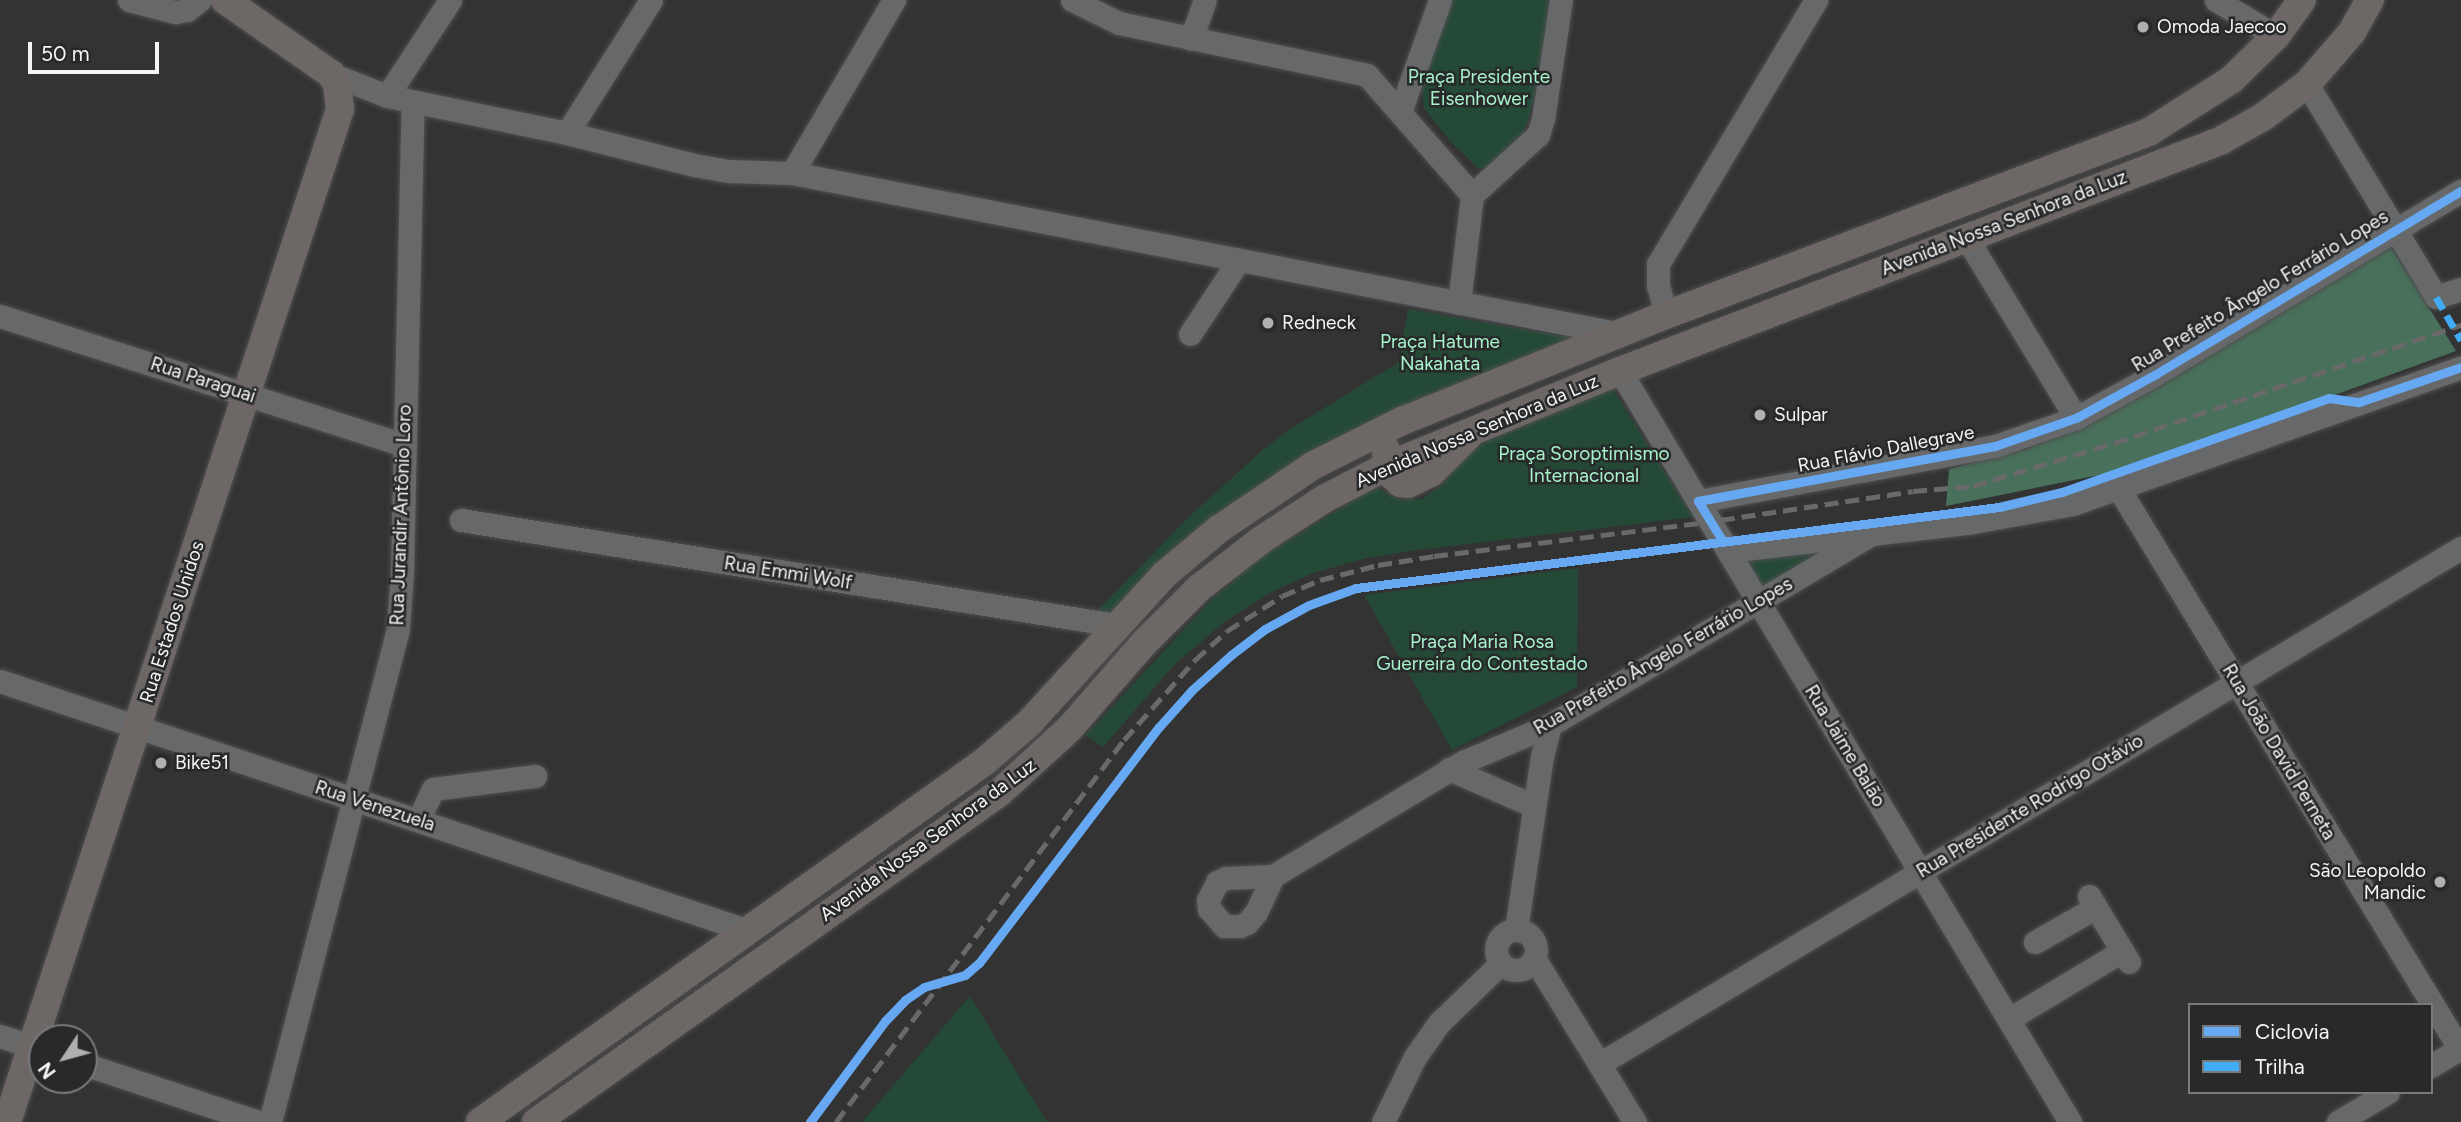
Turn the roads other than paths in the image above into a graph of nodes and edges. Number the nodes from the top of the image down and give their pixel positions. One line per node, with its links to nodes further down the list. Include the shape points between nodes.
1 (129, 0): 2 (street, via 175,12)
2 (200, 0)
3 (225, 0): 17 (main road)
4 (450, 0): 19 (street)
5 (651, 0): 23 (street)
6 (894, 0): 24 (street)
7 (1072, 0): 16 (street, via 1104,19)
8 (1205, 0): 16 (street)
9 (1440, 0): 21 (street)
10 (1561, 0): 26 (street, via 1538,135)
11 (1816, 0): 34 (street, via 1658,264)
12 (2216, 0): 15 (street)
13 (2302, 0): 15 (main road, Avenida Nossa Senhora da Luz)
14 (2370, 0): 18 (main road, Avenida Nossa Senhora da Luz, via 2352,32)
15 (2276, 36): 30 (main road, Avenida Nossa Senhora da Luz, via 2231,80 2150,132)
16 (1191, 39): 21 (street, via 1367,75)
17 (331, 74): 19 (street); 22 (main road, Rua Estados Unidos, via 340,96)
18 (2307, 84): 27 (street); 28 (main road, Avenida Nossa Senhora da Luz, via 2220,141)
19 (387, 96): 20 (street); 22 (street, via 359,103)
20 (412, 103): 23 (street); 43 (street, Rua Jurandir Antônio Loro)
21 (1400, 112): 26 (street)
22 (337, 121): 40 (main road, Rua Estados Unidos)
23 (567, 133): 24 (street, via 712,169)
24 (792, 173): 29 (street)
25 (2461, 191): 27 (street, Rua Prefeito Ângelo Ferrário Lopes)
26 (1472, 195): 32 (street)
27 (2395, 231): 31 (street, via 2436,297); 41 (street, Rua Prefeito Ângelo Ferrário Lopes)
28 (1966, 237): 33 (main road, Avenida Nossa Senhora da Luz); 41 (street)
29 (1239, 260): 32 (street); 36 (street)
30 (1767, 276): 33 (main road, via 1783,289 1779,303); 34 (main road, Avenida Nossa Senhora da Luz)
31 (2461, 289)
32 (1459, 303): 37 (street)
33 (1768, 313): 39 (main road, Avenida Nossa Senhora da Luz)
34 (1666, 315): 37 (main road, Avenida Nossa Senhora da Luz)
35 (0, 316): 40 (street, Rua Paraguai)
36 (1190, 334)
37 (1621, 334): 42 (main road, Avenida Nossa Senhora da Luz)
38 (2461, 367): 45 (street)
39 (1620, 371): 44 (main road, Avenida Nossa Senhora da Luz); 46 (street, Rua Jaime Balão)
40 (247, 395): 43 (street, Rua Paraguai); 56 (main road, Rua Estados Unidos)
41 (2076, 418): 46 (street, Rua Flávio Dallegrave, via 1995,446)
42 (1402, 421): 44 (main road, via 1386,444); 52 (main road, Avenida Nossa Senhora da Luz, via 1314,465 1219,528)
43 (405, 445): 61 (street, Rua Jurandir Antônio Loro, via 398,629)
44 (1387, 466): 87 (main road, Avenida Nossa Senhora da Luz, via 1291,520 1199,588 1069,729 999,793)
45 (2119, 489): 48 (street, via 2020,515); 54 (street, Rua João David Perneta)
46 (1698, 501): 50 (street, Rua Jaime Balão)
47 (461, 520): 52 (street, Rua Emmi Wolf)
48 (1870, 535): 50 (street); 51 (street, Rua Prefeito Ângelo Ferrário Lopes)
49 (2461, 548): 54 (street, Rua Presidente Rodrigo Otávio)
50 (1728, 551): 51 (street, Rua Jaime Balão)
51 (1758, 601): 55 (street, Rua Prefeito Ângelo Ferrário Lopes); 64 (street, Rua Jaime Balão)
52 (1116, 625): 67 (main road, Avenida Nossa Senhora da Luz, via 1006,744)
53 (0, 681): 56 (street, Rua Venezuela)
54 (2237, 682): 64 (street, Rua Presidente Rodrigo Otávio); 71 (street, Rua João David Perneta)
55 (1549, 725): 57 (street, Rua Prefeito Ângelo Ferrário Lopes); 62 (street)
56 (137, 727): 61 (street, Rua Venezuela); 74 (main road, Rua Estados Unidos)
57 (1449, 769): 59 (street); 60 (street, Rua Prefeito Ângelo Ferrário Lopes)
58 (535, 776): 63 (street, via 433,789)
59 (1475, 782): 60 (street); 62 (street)
60 (1420, 787): 65 (street, Rua Prefeito Ângelo Ferrário Lopes)
61 (355, 800): 63 (street, Rua Venezuela); 85 (street, Rua Jurandir Antônio Loro)
62 (1534, 806): 66 (street)
63 (418, 820): 67 (street, Rua Venezuela)
64 (1920, 872): 73 (street, Rua Jaime Balão); 78 (street, Rua Presidente Rodrigo Otávio)
65 (1273, 876)
66 (1516, 930): 69 (street, via 1533,939); 70 (street, via 1503,934 1496,944)
67 (749, 931): 86 (main road, Avenida Nossa Senhora da Luz)
68 (2035, 942): 73 (street, via 2092,901 2126,957)
69 (1534, 958): 70 (street, via 1519,970); 78 (street)
70 (1500, 963): 88 (street, via 1439,1023 1415,1057)
71 (2432, 1003)
72 (2433, 1005): 77 (street, Rua João David Perneta)
73 (2009, 1019): 90 (street, Rua Jaime Balão)
74 (44, 1024)
75 (0, 1036): 76 (street)
76 (28, 1045)
77 (2460, 1049): 79 (street)
78 (1599, 1064): 89 (street)
79 (2433, 1065)
80 (98, 1069): 84 (street)
81 (28, 1070): 83 (main road, Rua Estados Unidos)
82 (2385, 1094): 91 (street)
83 (7, 1122)
84 (258, 1122)
85 (270, 1122)
86 (480, 1122)
87 (536, 1122)
88 (1383, 1122)
89 (1635, 1122)
90 (2070, 1122)
91 (2338, 1122)

